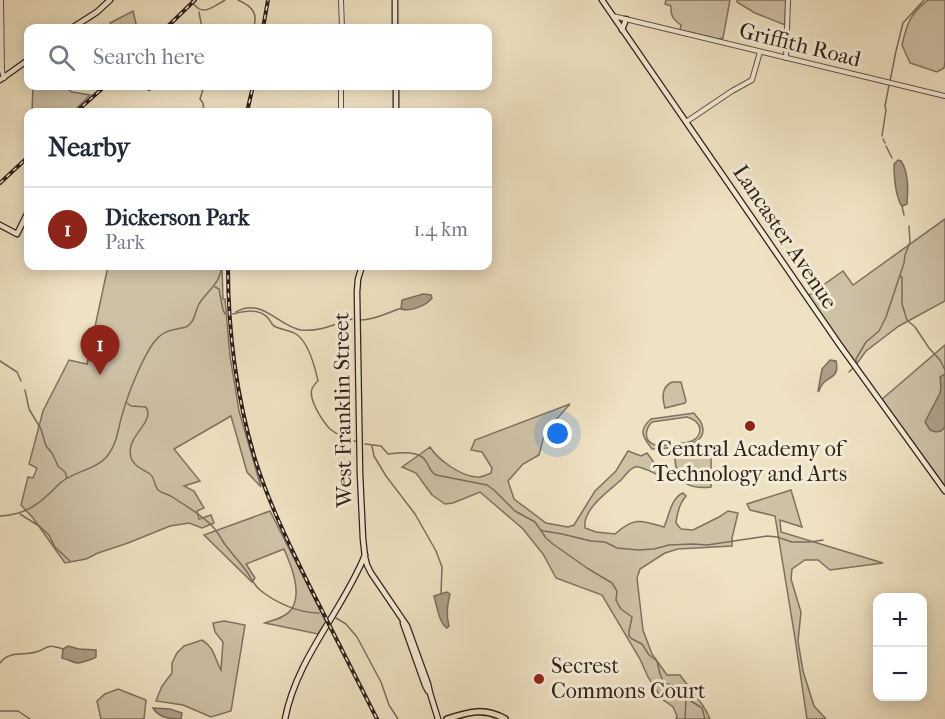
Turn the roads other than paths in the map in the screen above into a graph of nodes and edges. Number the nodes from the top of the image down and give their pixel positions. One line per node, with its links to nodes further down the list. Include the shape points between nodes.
1 (1, 0): 16 (street)
2 (110, 0): 9 (main road)
3 (341, 0): 10 (street)
4 (395, 0): 11 (main road)
5 (602, 0): 7 (main road, Lancaster Avenue)
6 (788, 0): 14 (street)
7 (613, 16): 8 (street, Griffith Road); 12 (main road, Lancaster Avenue)
8 (626, 19): 12 (main road); 13 (street, Griffith Road)
9 (78, 24)
10 (342, 24)
11 (395, 24)
12 (622, 30): 22 (main road, Lancaster Avenue)
13 (760, 52): 14 (street, Griffith Road); 22 (street, via 752,80)
14 (786, 58): 19 (street, Griffith Road)
15 (24, 63): 16 (main road)
16 (2, 79)
17 (341, 90): 20 (street)
18 (396, 90): 21 (main road)
19 (945, 96)
20 (341, 108)
21 (396, 108)
22 (686, 122): 26 (main road, Lancaster Avenue)
23 (24, 220): 24 (main road, via 17,234)
24 (0, 225)
25 (361, 270): 27 (main road, West Franklin Street, via 357,292)
26 (945, 491)
27 (365, 555): 28 (main road, via 371,573); 32 (main road, via 302,667)
28 (402, 618): 29 (main road); 30 (main road)
29 (416, 661): 30 (main road); 31 (main road)
30 (423, 670): 31 (main road)
31 (430, 693): 33 (main road)
32 (285, 719)
33 (438, 719)
34 (447, 719): 35 (main road, via 480,711)
35 (505, 719)

